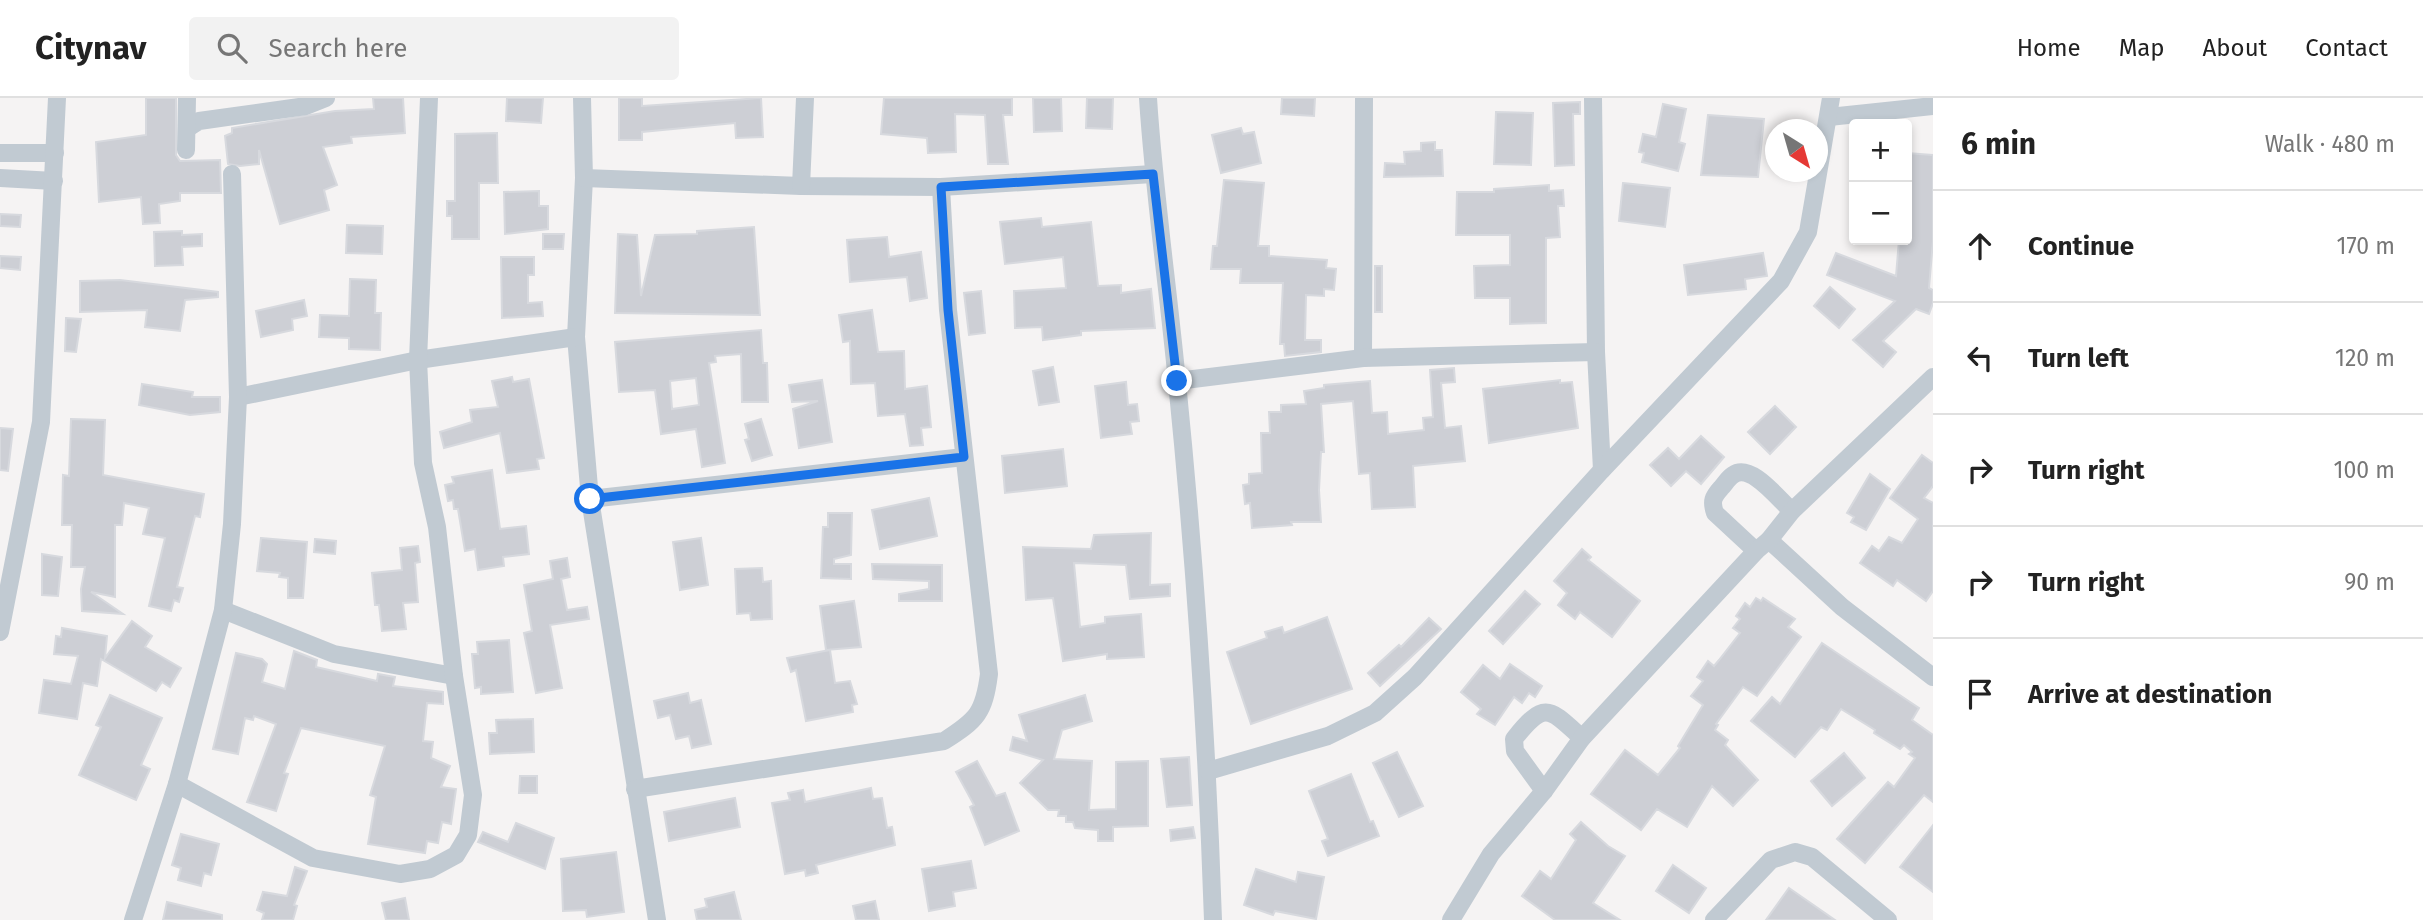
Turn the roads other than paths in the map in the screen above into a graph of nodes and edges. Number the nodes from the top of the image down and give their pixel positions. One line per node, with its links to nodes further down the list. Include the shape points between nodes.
1 (57, 98): 17 (street)
2 (187, 98): 14 (street)
3 (326, 98): 11 (street)
4 (429, 98): 28 (street)
5 (582, 98): 20 (street)
6 (805, 98): 23 (street)
7 (1148, 98): 19 (street)
8 (1364, 98): 27 (street)
9 (1593, 98): 26 (street)
10 (1830, 98): 13 (street)
11 (305, 102): 14 (street, via 217,117)
12 (1933, 106): 13 (street)
13 (1829, 117): 33 (street, via 1808,232 1781,281)
14 (188, 128): 15 (street)
15 (186, 150)
16 (9, 153): 17 (street); 21 (street)
17 (55, 153): 22 (street)
18 (232, 174): 31 (street)
19 (1153, 174): 24 (street); 30 (street)
20 (584, 178): 23 (street); 25 (street)
21 (9, 179): 22 (street)
22 (54, 181): 38 (street, via 41,422)
23 (802, 186): 24 (street)
24 (941, 187): 32 (street)
25 (576, 337): 28 (street); 34 (street)
26 (1596, 352): 27 (street); 33 (street)
27 (1363, 358): 30 (street)
28 (418, 360): 31 (street); 39 (street, via 423,463 437,527)
29 (1933, 377): 35 (street)
30 (1177, 381): 42 (street)
31 (238, 397): 37 (street)
32 (964, 457): 34 (street); 44 (street, via 989,674 985,704 972,723 944,740)
33 (1602, 470): 42 (street, via 1415,677 1375,713 1328,736)
34 (590, 499): 44 (street)
35 (1792, 511): 36 (street); 36 (street, via 1752,474 1742,472 1733,475 1713,498 1715,513)
36 (1763, 546): 40 (street); 41 (street)
37 (223, 610): 39 (street, via 334,654); 43 (street)
38 (0, 632)
39 (454, 676): 43 (street, via 472,795 468,835 456,855 430,869 400,874 313,858)
40 (1933, 677)
41 (1582, 738): 45 (street); 45 (street, via 1556,715 1544,711 1532,716 1514,739 1516,751)
42 (1208, 771): 48 (street)
43 (177, 784): 46 (street)
44 (635, 789): 47 (street)
45 (1544, 791): 49 (street, via 1491,853)
46 (133, 920)
47 (657, 920)
48 (1213, 920)
49 (1451, 920)
50 (1714, 920): 51 (street, via 1771,860 1795,852 1812,857)
51 (1888, 920)

